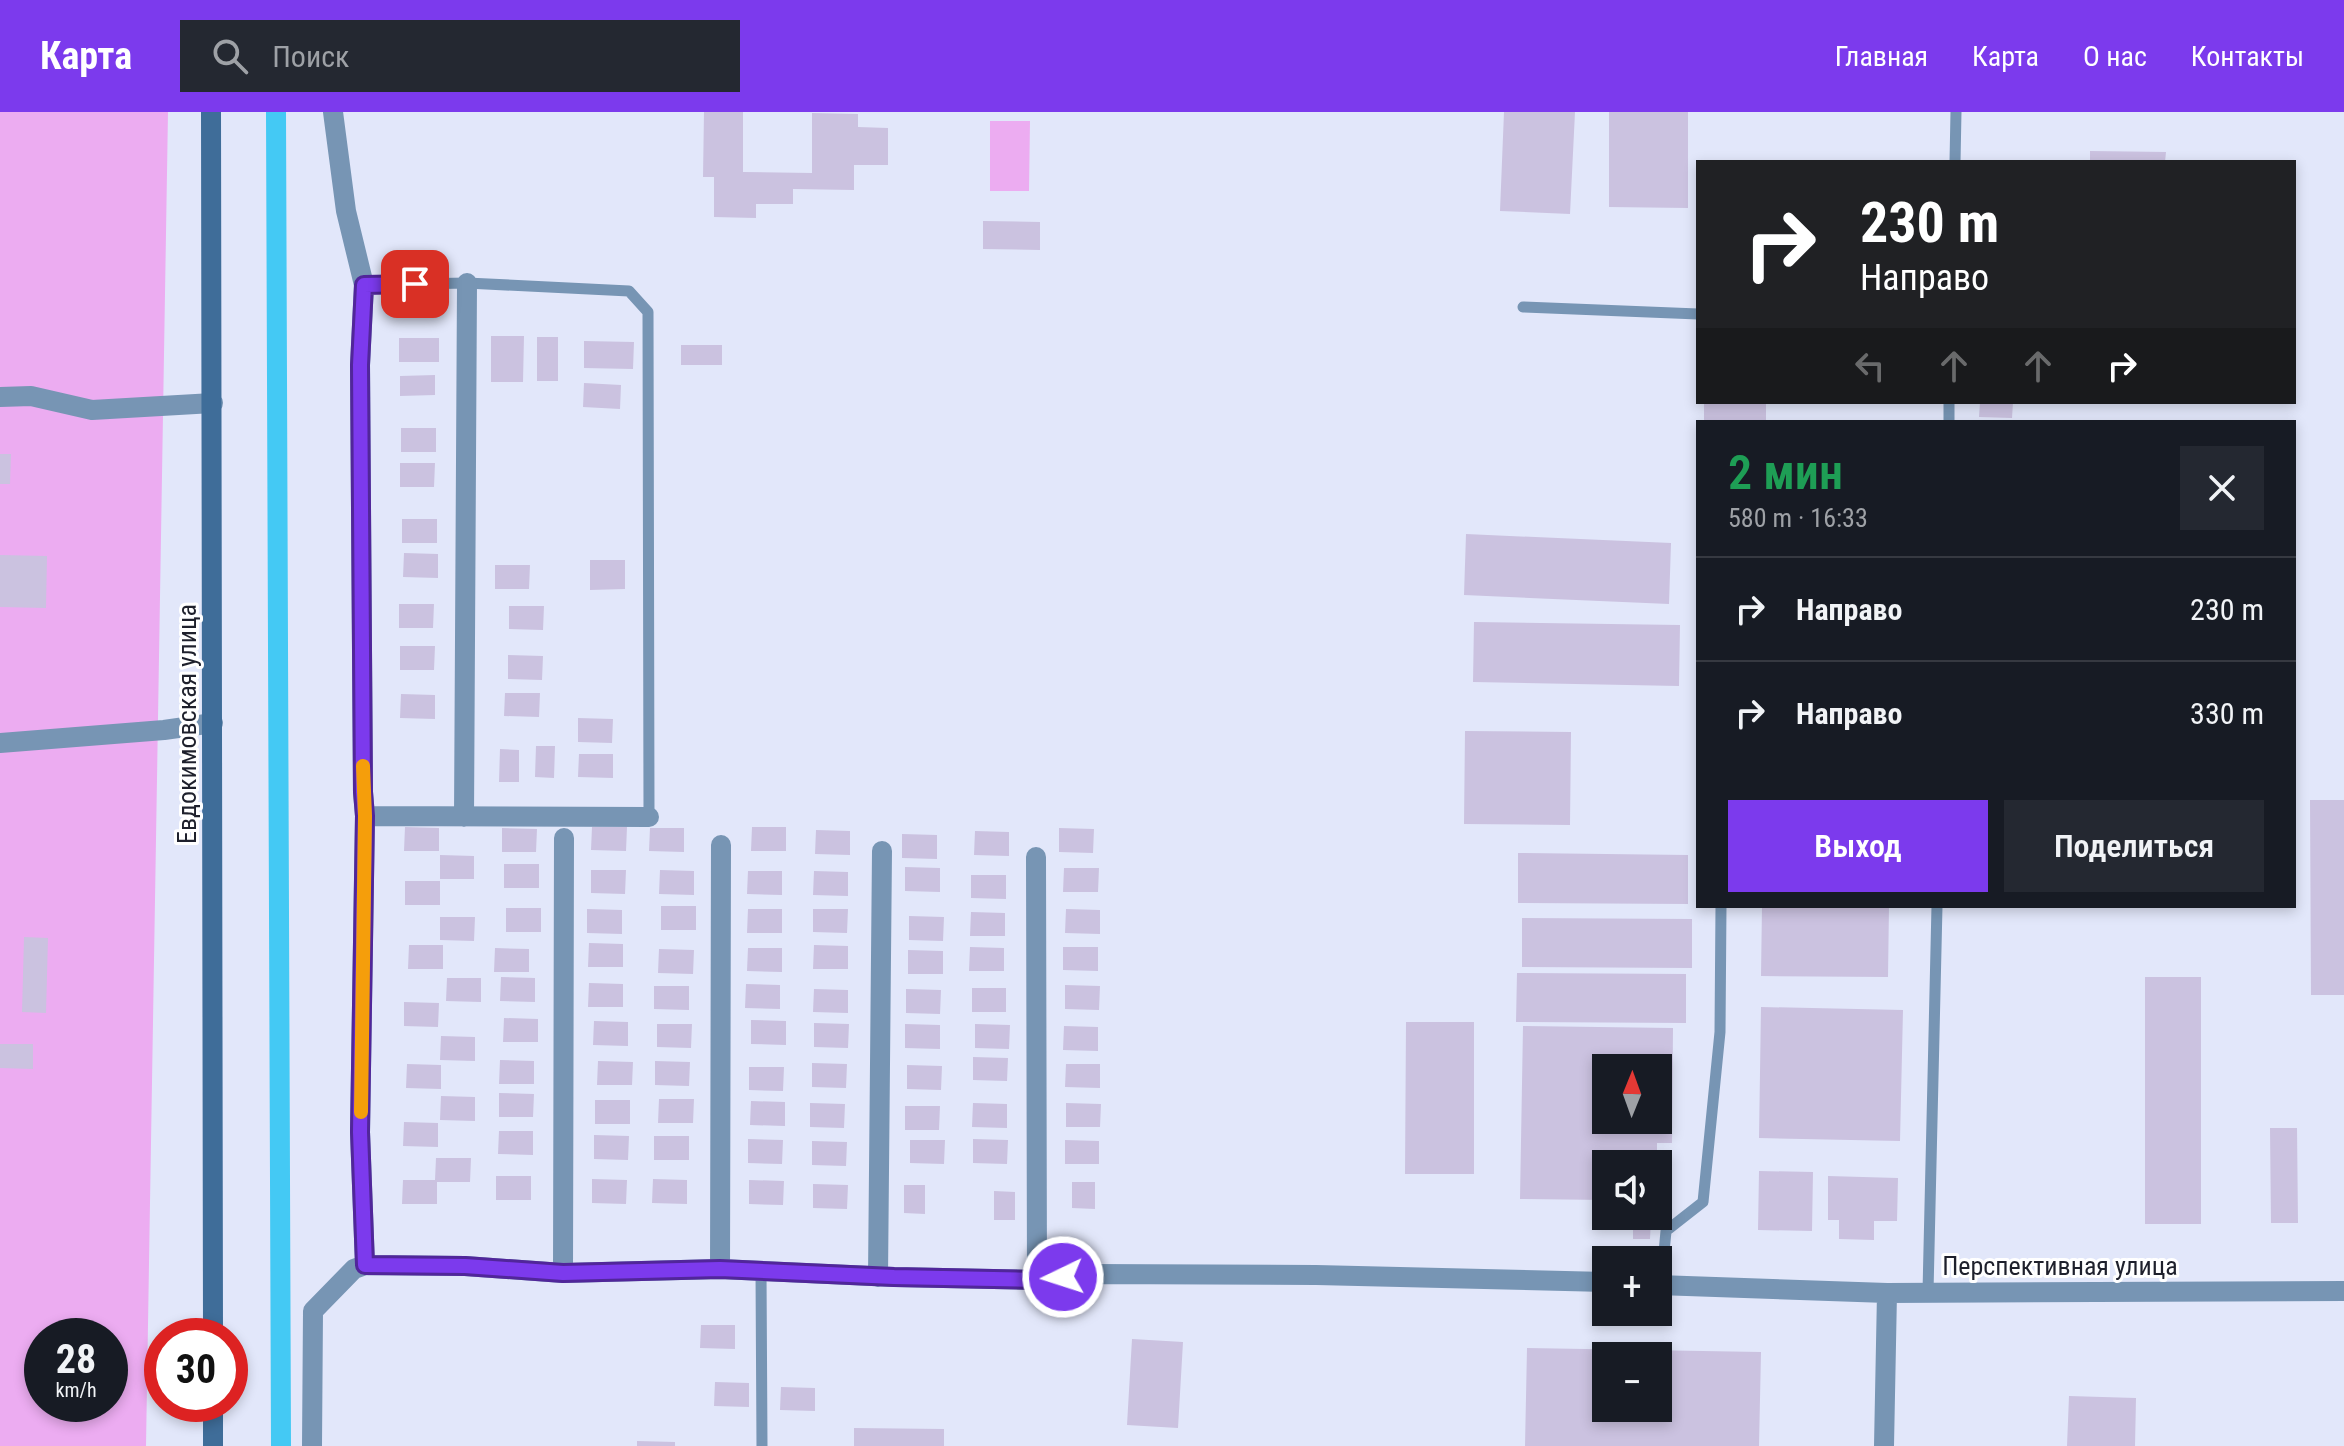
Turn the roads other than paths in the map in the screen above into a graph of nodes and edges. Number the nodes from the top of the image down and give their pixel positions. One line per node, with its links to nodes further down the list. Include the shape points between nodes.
1 (211, 112): 10 (main road, Евдокимовская улица)
2 (333, 112): 6 (street, via 346,211)
3 (1956, 112): 4 (lane)
4 (1955, 160)
5 (467, 283): 6 (lane); 14 (street); 15 (lane, via 629,291 648,312)
6 (364, 285): 13 (street, via 360,365)
7 (1523, 307): 8 (lane)
8 (1696, 314)
9 (0, 397): 10 (street, via 31,396 92,410)
10 (213, 403): 11 (main road, Евдокимовская улица)
11 (213, 723): 12 (street); 34 (main road, Евдокимовская улица)
12 (0, 743)
13 (365, 816): 14 (street); 23 (street, via 360,1132)
14 (464, 817): 15 (street)
15 (649, 817)
16 (564, 838): 26 (street)
17 (721, 845): 24 (street)
18 (882, 851): 27 (street)
19 (1036, 857): 28 (street)
20 (1721, 908): 22 (lane, via 1720,1032 1703,1202 1666,1231)
21 (1937, 908): 32 (lane)
22 (1664, 1246)
23 (365, 1265): 26 (street); 37 (street, via 354,1269 313,1311)
24 (720, 1269): 25 (street); 26 (street)
25 (761, 1271): 27 (street); 38 (lane)
26 (563, 1273)
27 (878, 1277): 28 (street)
28 (1037, 1280): 29 (street, via 1120,1274)
29 (1592, 1282)
30 (1672, 1285): 33 (street, Перспективная улица)
31 (2344, 1291): 32 (street, Перспективная улица)
32 (1928, 1292): 33 (street, Перспективная улица)
33 (1887, 1293): 39 (street)
34 (213, 1318)
35 (213, 1422): 36 (main road)
36 (213, 1446)
37 (312, 1446)
38 (762, 1446)
39 (1884, 1446)

